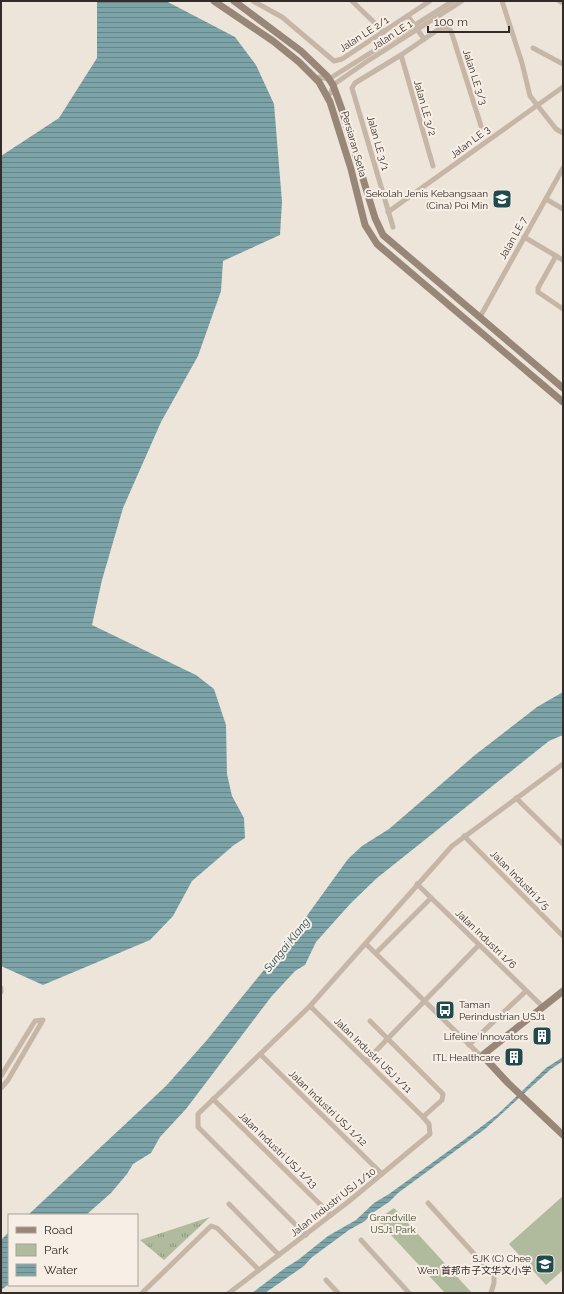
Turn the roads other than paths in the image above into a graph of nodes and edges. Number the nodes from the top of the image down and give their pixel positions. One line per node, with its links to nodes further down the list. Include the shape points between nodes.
1 (214, 1): 18 (street, Persiaran Setia, via 277,44)
2 (234, 1): 19 (street, Persiaran Setia, via 290,42)
3 (253, 1): 13 (street, Jalan LE 2/1, via 282,17 334,61 342,59)
4 (352, 1): 13 (street)
5 (453, 1): 12 (street, Jalan LE 1)
6 (462, 1): 12 (street, Jalan LE 1)
7 (502, 1): 22 (street, via 528,90)
8 (559, 1): 10 (street)
9 (429, 2): 11 (street, Jalan LE 2/1)
10 (563, 3)
11 (408, 16): 12 (street); 13 (street, Jalan LE 2/1)
12 (416, 27): 14 (street); 19 (street, Jalan LE 1)
13 (384, 32)
14 (424, 39): 16 (street); 23 (street, Jalan LE 3/3, via 442,28 450,31)
15 (533, 48): 17 (street)
16 (401, 55): 25 (street, Jalan LE 3/2); 29 (street, Jalan LE 3/1, via 355,82 352,88)
17 (563, 64)
18 (317, 79): 19 (street, via 319,77); 21 (street, Persiaran Setia)
19 (331, 82): 21 (street, via 331,93); 35 (street, Persiaran Setia, via 383,236)
20 (563, 87): 22 (street, Jalan LE 3)
21 (327, 95): 36 (street, Persiaran Setia, via 342,137 365,225 372,238 383,251)
22 (537, 106): 24 (street, via 556,129); 29 (street, Jalan LE 3)
23 (482, 129)
24 (563, 133)
25 (433, 166)
26 (563, 168): 27 (street, Jalan LE 7)
27 (546, 199): 28 (street); 31 (street, Jalan LE 7)
28 (563, 209)
29 (388, 212): 30 (street, Jalan LE 3/1)
30 (393, 227)
31 (524, 238): 32 (street); 35 (street, Jalan LE 7)
32 (556, 256): 33 (street); 34 (street, via 538,292)
33 (563, 260)
34 (563, 309)
35 (480, 317): 36 (street); 37 (street, Persiaran Setia)
36 (473, 327): 38 (street, Persiaran Setia)
37 (563, 388)
38 (563, 402)
39 (563, 764): 40 (street)
40 (516, 798): 41 (street); 42 (street)
41 (464, 836): 43 (street); 45 (street, Jalan Industri 1/5)
42 (563, 844)
43 (417, 884): 44 (street, Jalan Industri 1/6); 46 (street)
44 (431, 898): 47 (street, Jalan Industri 1/6); 48 (street)
45 (563, 936)
46 (366, 944): 48 (street); 54 (street)
47 (479, 944): 50 (street, Jalan Industri 1/6); 53 (street)
48 (376, 953): 53 (street)
49 (1, 988): 52 (street)
50 (526, 991): 55 (street, Jalan Industri 1/6); 58 (street)
51 (563, 991): 55 (street)
52 (1, 992)
53 (424, 1001): 57 (street); 58 (street)
54 (310, 1006): 59 (street); 61 (street, Jalan Industri USJ 1/11)
55 (543, 1007): 60 (street, via 484,1054)
56 (370, 1021): 57 (street)
57 (387, 1038): 61 (street); 65 (street, via 443,1094 442,1100)
58 (469, 1045): 60 (street)
59 (260, 1054): 64 (street); 67 (street, Jalan Industri USJ 1/12)
60 (484, 1059): 66 (street)
61 (366, 1061): 65 (street, Jalan Industri USJ 1/11)
62 (1, 1076): 63 (street, via 35,1021 43,1020)
63 (1, 1088)
64 (213, 1099): 70 (street, Jalan Industri USJ 1/13); 71 (street, via 198,1114 198,1127)
65 (423, 1117): 67 (street, Jalan Industri USJ 1/10, via 430,1127 428,1136)
66 (563, 1135)
67 (382, 1174): 70 (street, Jalan Industri USJ 1/10)
68 (229, 1204): 73 (street)
69 (428, 1204): 80 (street, via 494,1276)
70 (331, 1215): 71 (street, Jalan Industri USJ 1/10)
71 (306, 1235): 73 (street, Jalan Industri USJ 1/10)
72 (361, 1240): 79 (street)
73 (279, 1255): 74 (street, Jalan Industri USJ 1/10)
74 (259, 1270): 76 (street, via 217,1228 211,1226); 77 (street, Jalan Industri USJ 1/10)
75 (326, 1280): 78 (street)
76 (142, 1293)
77 (229, 1293)
78 (338, 1293)
79 (410, 1293)
80 (491, 1293)

